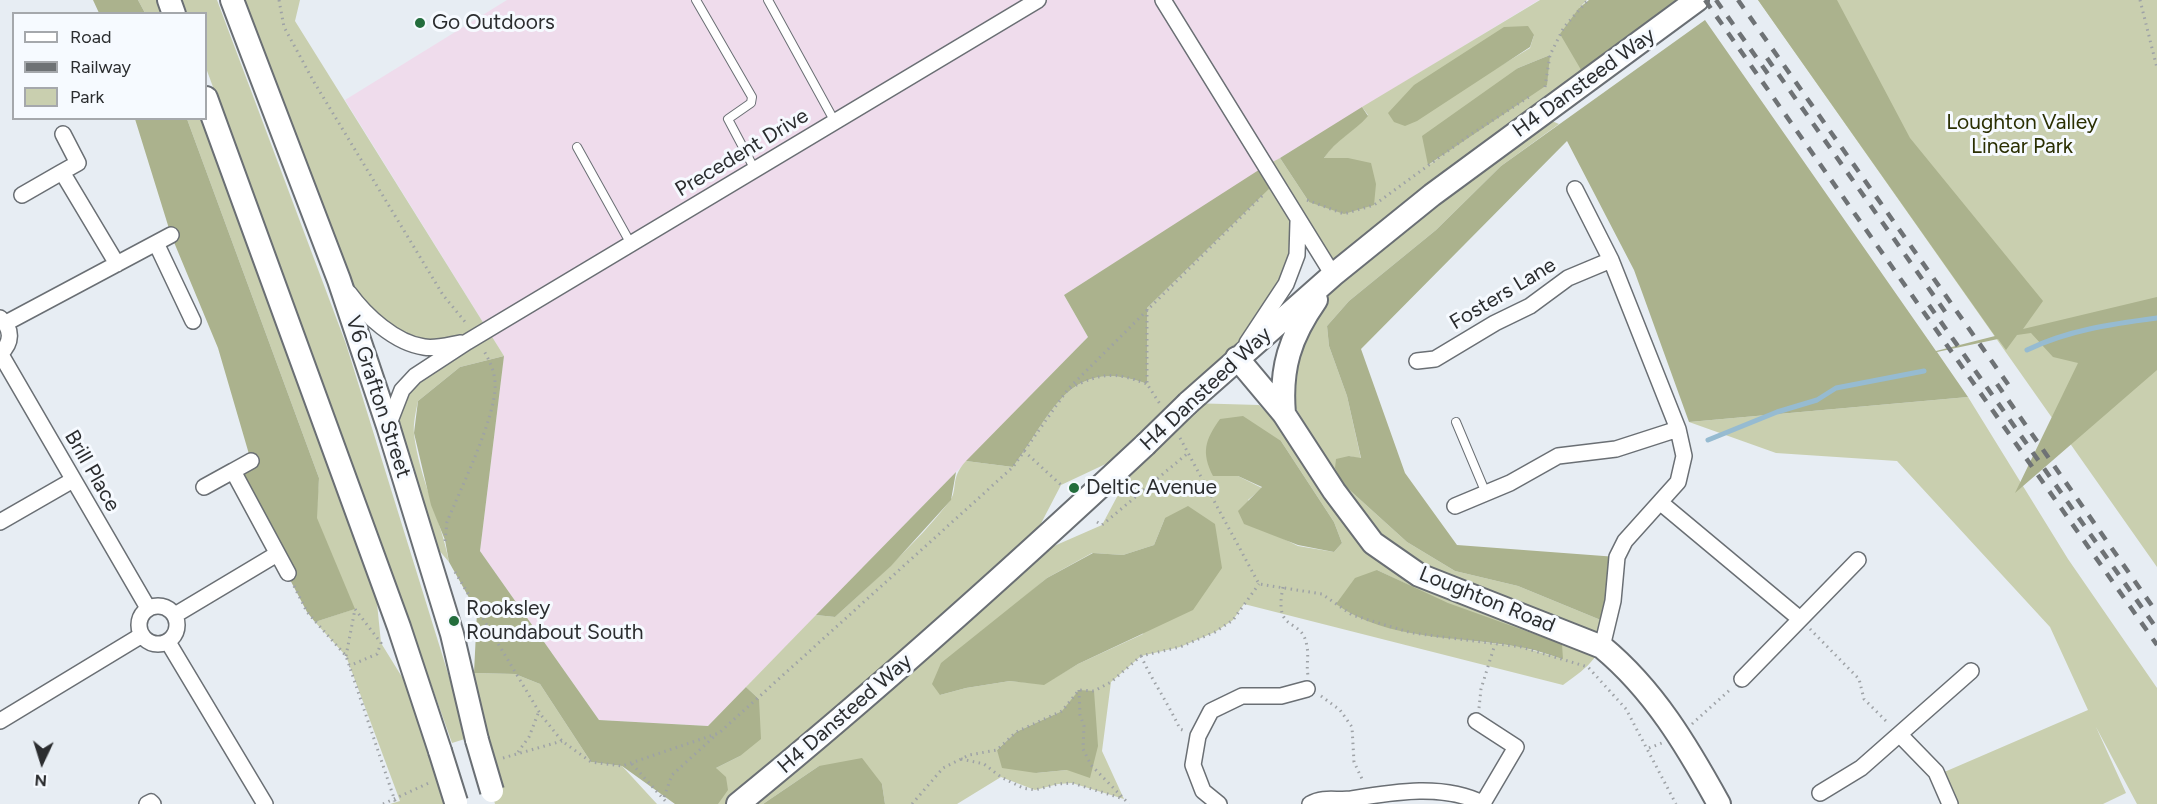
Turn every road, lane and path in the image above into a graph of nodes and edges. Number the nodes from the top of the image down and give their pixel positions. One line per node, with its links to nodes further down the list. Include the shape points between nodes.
1 (232, 0): 27 (street, V6 Grafton Street)
2 (696, 0): 14 (lane, via 752,97 751,103 728,120)
3 (768, 0): 11 (lane)
4 (1038, 0): 11 (street, Precedent Drive)
5 (1163, 0): 16 (street)
6 (1588, 0): 18 (path, via 1564,27 1550,55 1547,86 1470,135 1374,205 1344,214 1309,202)
7 (1697, 0): 26 (street, H4 Dansteed Way, via 1432,195)
8 (2140, 0): 9 (path)
9 (2157, 68)
10 (207, 101): 90 (street, bridge, via 403,636)
11 (835, 122): 14 (street, Precedent Drive)
12 (63, 134): 15 (street, via 78,163)
13 (577, 147): 23 (lane)
14 (755, 170): 23 (street, Precedent Drive)
15 (62, 172): 19 (street); 25 (street)
16 (1276, 182): 20 (street); 28 (path)
17 (1575, 189): 24 (street)
18 (1303, 193)
19 (22, 195)
20 (1298, 222): 26 (street); 33 (street, via 1297,255 1286,284)
21 (171, 235): 22 (street)
22 (156, 243): 25 (street); 30 (street)
23 (631, 244): 31 (street, Precedent Drive)
24 (1611, 260): 34 (street, Fosters Lane, via 1568,278 1530,306 1435,359); 42 (street)
25 (117, 264): 29 (street)
26 (1333, 275): 33 (street, H4 Dansteed Way); 38 (street, via 1302,319 1289,350 1281,383)
27 (339, 280): 31 (street, Precedent Drive, via 367,316 400,338 423,347); 40 (street, V6 Grafton Street)
28 (1147, 308): 35 (path); 36 (path)
29 (3, 321): 32 (street, via 9,330 9,343)
30 (194, 321)
31 (467, 342): 40 (street, Precedent Drive, via 415,376 402,390)
32 (0, 353): 47 (street, Brill Place)
33 (1237, 358): 38 (street, Loughton Road); 98 (street, H4 Dansteed Way, bridge, via 1012,568 820,738)
34 (1417, 362)
35 (1147, 384): 36 (path, via 1124,375 1099,375); 37 (path)
36 (1068, 389): 43 (path)
37 (1164, 410)
38 (1284, 414): 65 (street, Loughton Road, via 1373,543 1419,575)
39 (1456, 422): 50 (lane)
40 (388, 426): 86 (street, V6 Grafton Street, bridge, via 452,634)
41 (1175, 429): 44 (path)
42 (1678, 429): 50 (street, via 1616,449 1558,456 1510,483); 51 (street, via 1684,456 1678,482)
43 (1024, 451): 48 (path); 76 (path, via 1013,467)
44 (1188, 453): 54 (path, via 1102,525); 58 (path)
45 (251, 461): 46 (street)
46 (233, 471): 49 (street); 55 (street)
47 (73, 480): 53 (street); 59 (street, Brill Place)
48 (1061, 485)
49 (204, 487)
50 (1485, 491): 52 (street)
51 (1661, 503): 61 (street); 65 (street, via 1625,541 1617,557 1613,601)
52 (1455, 506)
53 (0, 522)
54 (1097, 522)
55 (277, 554): 57 (street); 60 (street)
56 (1858, 560): 61 (street)
57 (288, 573): 66 (path, via 307,612)
58 (1259, 584): 64 (path, via 1322,594 1352,615 1413,633); 67 (path, via 1233,620 1215,632 1180,647)
59 (148, 608): 60 (street, via 160,605); 62 (street, via 139,623)
60 (175, 615): 63 (street, via 177,627)
61 (1800, 619): 70 (street); 79 (path, via 1859,679 1864,699)
62 (142, 635): 63 (street, via 151,643); 74 (street)
63 (168, 642): 94 (street)
64 (1495, 644): 75 (path); 81 (path, via 1521,647 1588,667 1626,709)
65 (1602, 647): 77 (street, Loughton Road, via 1626,666)
66 (346, 656): 68 (path); 68 (path, via 355,609 381,643 377,654)
67 (1141, 656): 72 (path, via 1111,682 1094,691); 78 (path, via 1180,729)
68 (349, 666): 88 (path)
69 (1971, 672): 79 (street)
70 (1742, 679): 77 (path)
71 (1307, 689): 78 (street, via 1281,696 1242,696 1211,711)
72 (1079, 690): 83 (path, via 1062,711 1016,732 997,750); 89 (path, via 1083,749 1091,765)
73 (539, 711): 82 (path)
74 (0, 721)
75 (1476, 721): 91 (street, via 1515,747)
76 (719, 733): 84 (path); 87 (path, via 672,775)
77 (1681, 735): 81 (path); 104 (street, Loughton Road)
78 (1198, 736): 101 (street, via 1194,765 1203,791)
79 (1901, 736): 85 (street, via 1862,768); 105 (street, via 1936,772)
80 (562, 741): 84 (path, via 591,762)
81 (1649, 748): 103 (path)
82 (518, 753)
83 (960, 759): 89 (path, via 984,764 1023,788 1035,790 1072,783); 99 (path, via 936,774)
84 (632, 764): 87 (path)
85 (1820, 793)
86 (493, 797)
87 (664, 797): 97 (path)
88 (395, 798): 95 (path); 96 (path)
89 (1124, 799): 100 (path)
90 (456, 803)
91 (1483, 803): 102 (street, via 1440,791 1349,800 1318,799)
92 (147, 804): 93 (street)
93 (153, 804)
94 (265, 804)
95 (383, 804)
96 (396, 804)
97 (668, 804)
98 (738, 804)
99 (912, 804)
100 (1129, 804)
101 (1219, 804)
102 (1310, 804)
103 (1676, 804)
104 (1719, 804)
105 (1950, 804)

